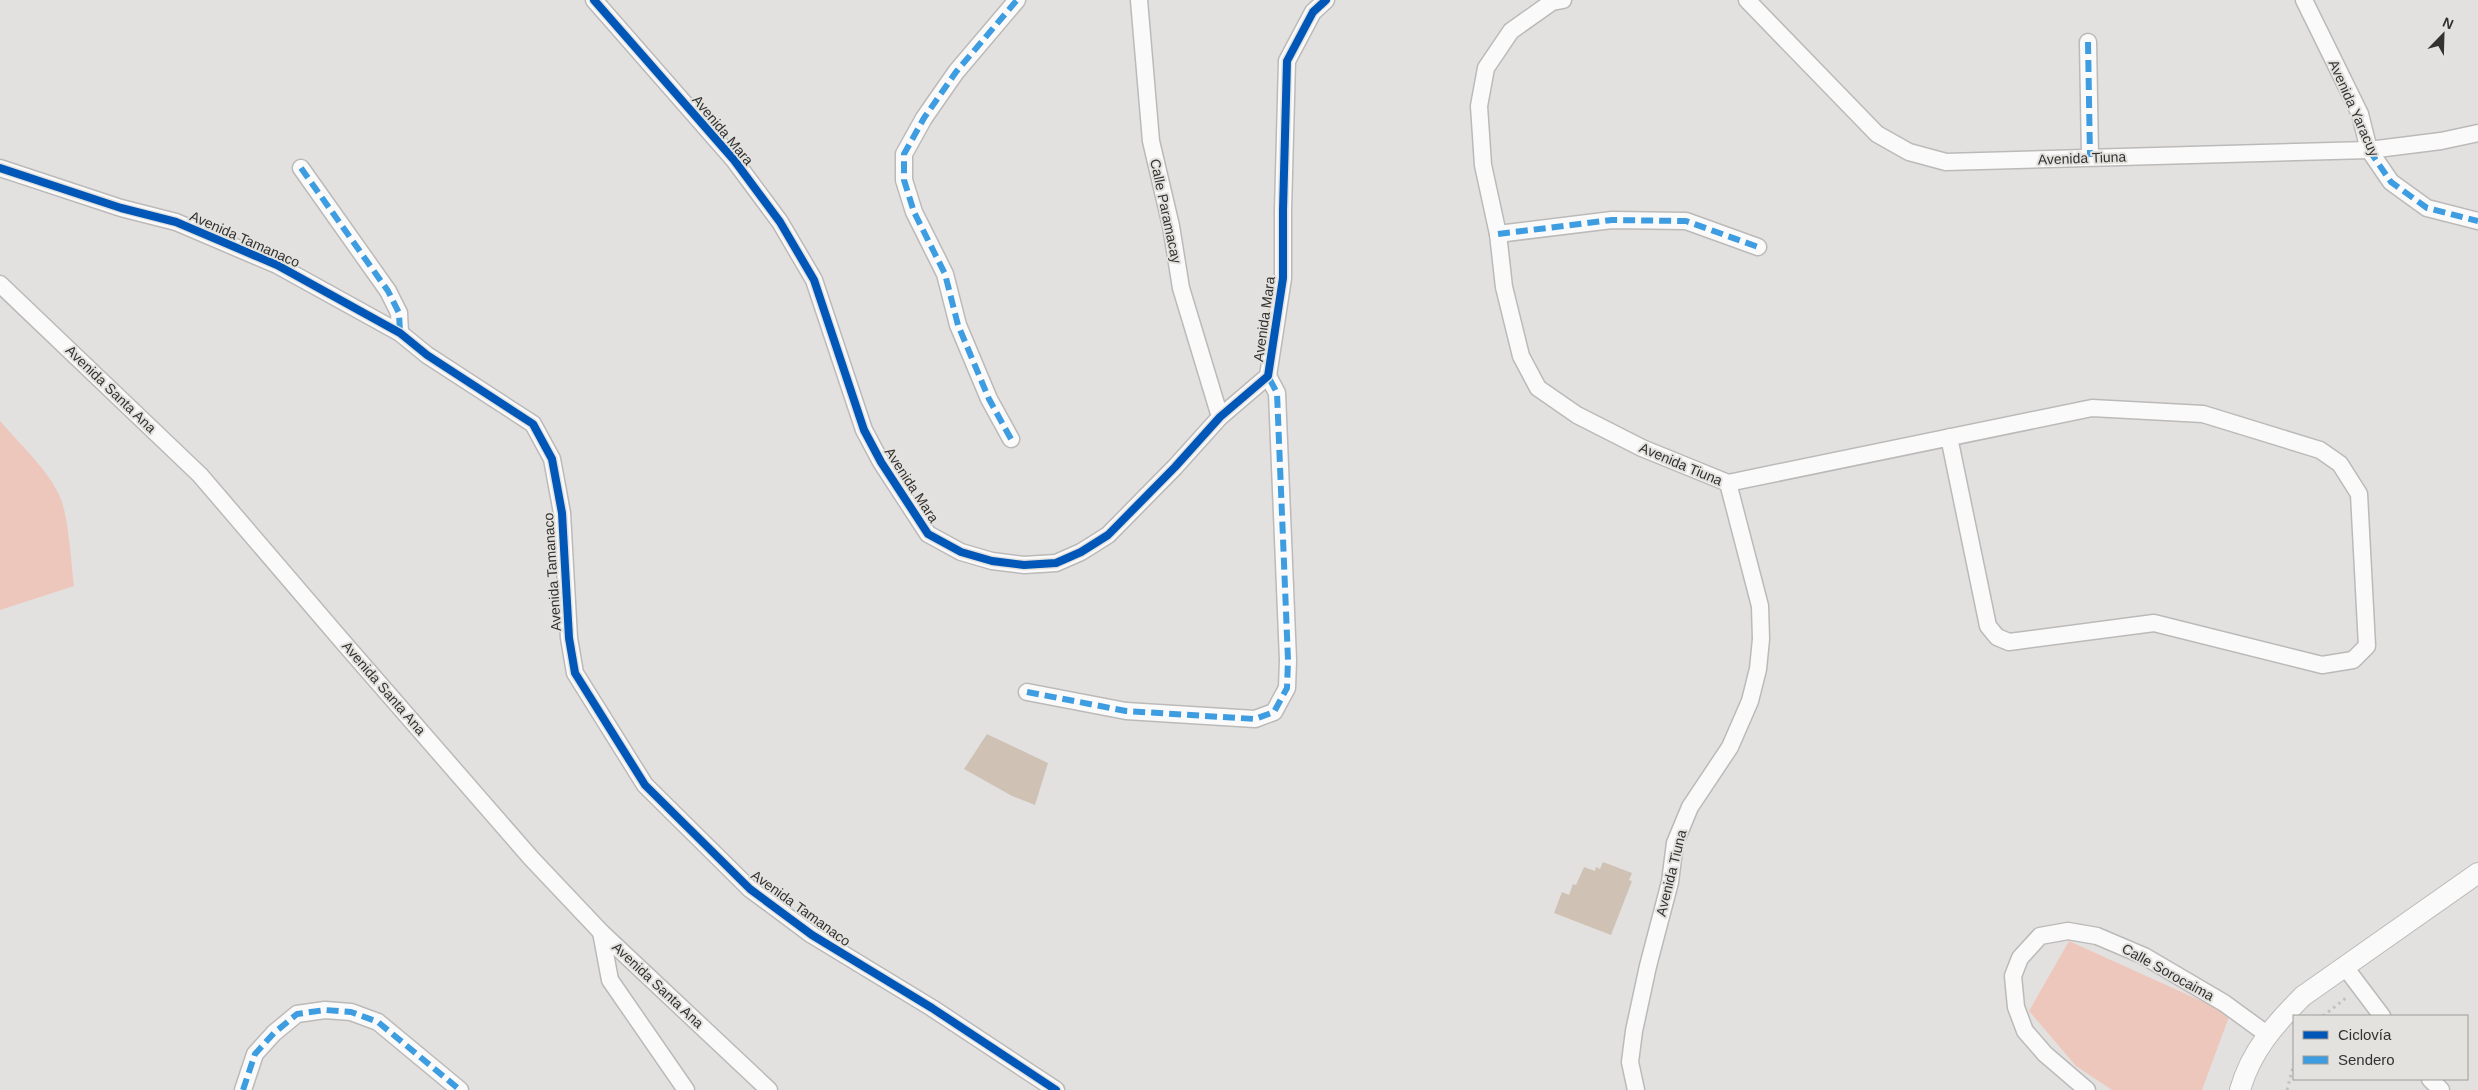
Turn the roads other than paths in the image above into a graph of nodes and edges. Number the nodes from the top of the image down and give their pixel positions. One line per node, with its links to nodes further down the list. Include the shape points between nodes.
1 (594, 0): 20 (street, Avenida Mara, via 734,160 780,222 814,280 864,430 928,534 961,552 992,561 1024,566 1056,563 1108,535)
2 (1017, 0): 22 (street, via 956,72 904,154 904,180 914,212 945,274 958,325 989,399)
3 (1139, 0): 20 (street, Calle Paramacay, via 1151,142 1171,226 1181,288)
4 (1326, 0): 19 (street, Avenida Mara, via 1313,12 1287,61 1282,210 1284,278)
5 (1563, 0): 15 (street, Avenida Tiuna, via 1552,2 1511,31 1486,68 1479,106 1483,165)
6 (1747, 0): 11 (street, Avenida Tiuna, via 1877,134 1909,152 1946,162)
7 (2304, 0): 10 (street, Avenida Yaracuy, via 2360,114)
8 (2088, 42): 11 (street)
9 (2478, 133): 10 (street, Avenida Tiuna)
10 (2370, 150): 11 (street, Avenida Tiuna); 14 (street, Avenida Yaracuy, via 2391,182 2427,208)
11 (2090, 157)
12 (0, 168): 18 (street, Avenida Tamanaco, via 121,208 176,222 277,265)
13 (301, 168): 18 (street, via 388,291 398,312)
14 (2478, 221)
15 (1498, 234): 16 (street, via 1612,220 1686,221); 23 (street, Avenida Tiuna, via 1504,287 1521,356 1538,388 1577,415 1642,448)
16 (1758, 247)
17 (0, 284): 26 (street, Avenida Santa Ana, via 200,475 531,858)
18 (400, 333): 35 (street, Avenida Tamanaco, via 427,355 533,424 552,459 562,514 569,638 575,673 645,785 750,888 812,934)
19 (1268, 376): 20 (street, Avenida Mara); 24 (street, via 1277,393 1288,660 1288,688 1274,712 1255,720 1135,712)
20 (1220, 417)
21 (1950, 437): 21 (street, via 2092,408 2203,414 2320,450 2340,464 2359,494 2367,646 2353,660 2322,665 2154,623 2010,642 1998,637 1988,626); 23 (street)
22 (1011, 439)
23 (1728, 483): 36 (street, Avenida Tiuna, via 1760,606 1758,668 1750,701 1730,747 1690,807 1675,843 1670,882 1634,1031 1630,1062)
24 (1027, 692)
25 (2478, 873): 27 (street)
26 (601, 932): 33 (street, via 610,980); 34 (street, Avenida Santa Ana)
27 (2345, 967): 28 (street); 29 (street, via 2303,996)
28 (2381, 1015)
29 (2268, 1035): 37 (street, Calle Sorocaima, via 2224,1003 2144,956 2097,936 2068,931 2040,936 2020,958 2013,976 2016,1007 2025,1031 2045,1054); 38 (street, via 2251,1060)
30 (2431, 1080): 39 (street)
31 (243, 1090): 32 (street, via 255,1054 274,1033 297,1014 325,1010 351,1012 378,1022)
32 (460, 1090)
33 (686, 1090)
34 (769, 1090)
35 (1056, 1090)
36 (1636, 1090)
37 (2087, 1090)
38 (2240, 1090)
39 (2441, 1090)

